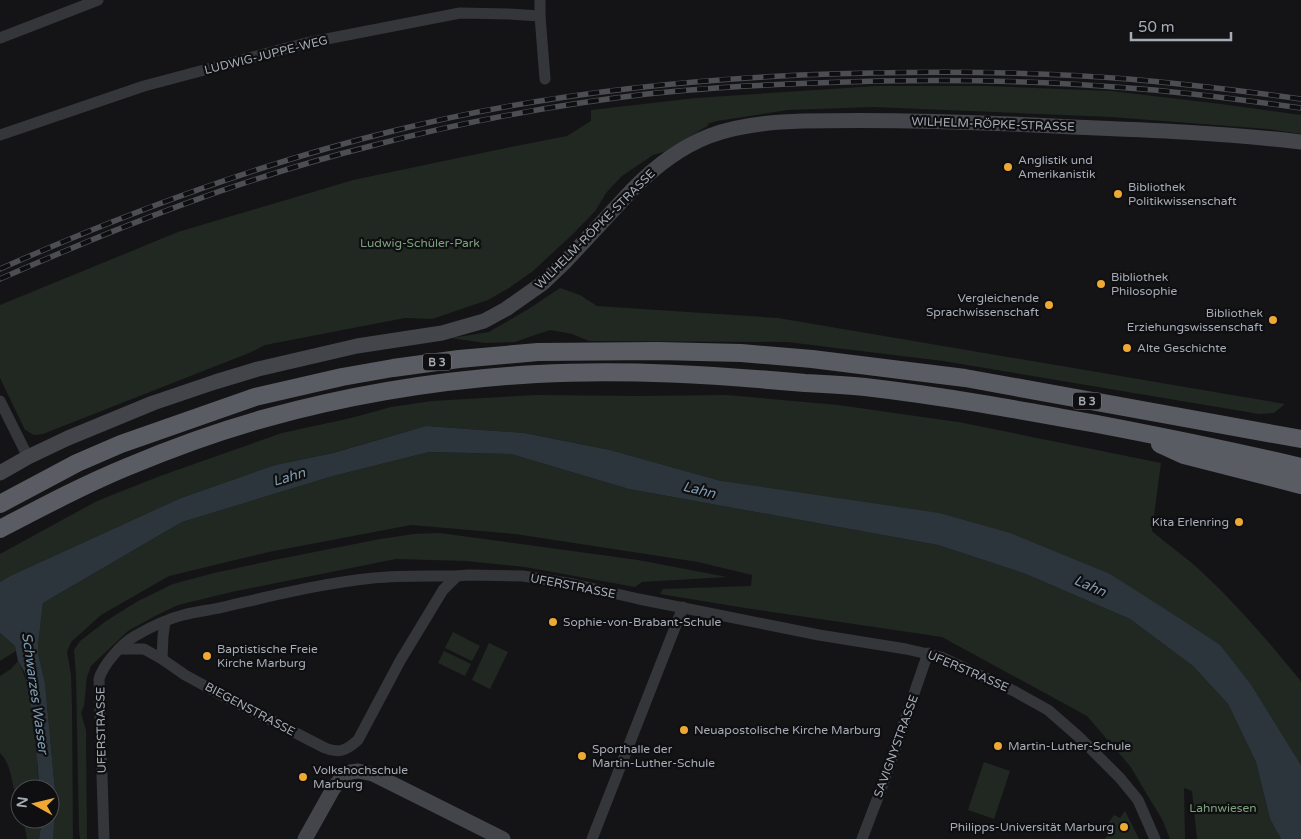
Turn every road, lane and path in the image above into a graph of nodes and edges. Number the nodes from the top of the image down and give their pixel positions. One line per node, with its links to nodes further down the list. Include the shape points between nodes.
1 (98, 0): 4 (street)
2 (540, 0): 3 (street)
3 (540, 16): 5 (street); 6 (street, LUDWIG-JUPPE-WEG, via 460,13 306,43 144,86)
4 (0, 38)
5 (545, 78)
6 (0, 135)
7 (1301, 142): 11 (main road, WILHELM-RÖPKE-STRASSE, via 1183,132 972,122 812,120 775,121 732,128 702,138 666,160 632,190 547,280 490,319 456,330 357,346 224,379 110,420)
8 (0, 402): 11 (street)
9 (1132, 431): 12 (highway, B 3); 14 (highway, B 3, via 1184,455); 16 (highway, B 3, via 1002,406 864,387 735,376 538,374 403,389 266,418 153,456)
10 (1301, 440): 15 (highway, B 3, via 965,378 812,358 658,350 538,352 393,368 255,397 112,448)
11 (28, 457): 13 (main road, WILHELM-RÖPKE-STRASSE)
12 (1301, 466)
13 (0, 473)
14 (1301, 484)
15 (0, 504)
16 (43, 506): 17 (highway, B 3); 18 (highway, B 3)
17 (0, 529)
18 (0, 536)
19 (423, 576): 20 (street, UFERSTRASSE); 21 (street, via 434,590); 23 (street, UFERSTRASSE, via 349,581 183,615)
20 (457, 576): 21 (street); 22 (street, UFERSTRASSE, via 523,576)
21 (434, 604): 26 (street, BIEGENSTRASSE, via 358,740 340,751 325,748 218,694)
22 (683, 607): 25 (street, UFERSTRASSE); 30 (street)
23 (164, 622): 24 (street, UFERSTRASSE, via 133,637); 26 (street)
24 (120, 649): 26 (street, BIEGENSTRASSE, via 144,649); 27 (street, UFERSTRASSE, via 103,669 99,684)
25 (928, 653): 31 (street, SAVIGNYSTRASSE); 32 (street, UFERSTRASSE, via 1014,691 1048,710 1129,788 1138,800)
26 (162, 659)
27 (104, 839)
28 (305, 839): 29 (main road, via 342,777 362,771)
29 (503, 839)
30 (592, 839)
31 (862, 839)
32 (1155, 839)

